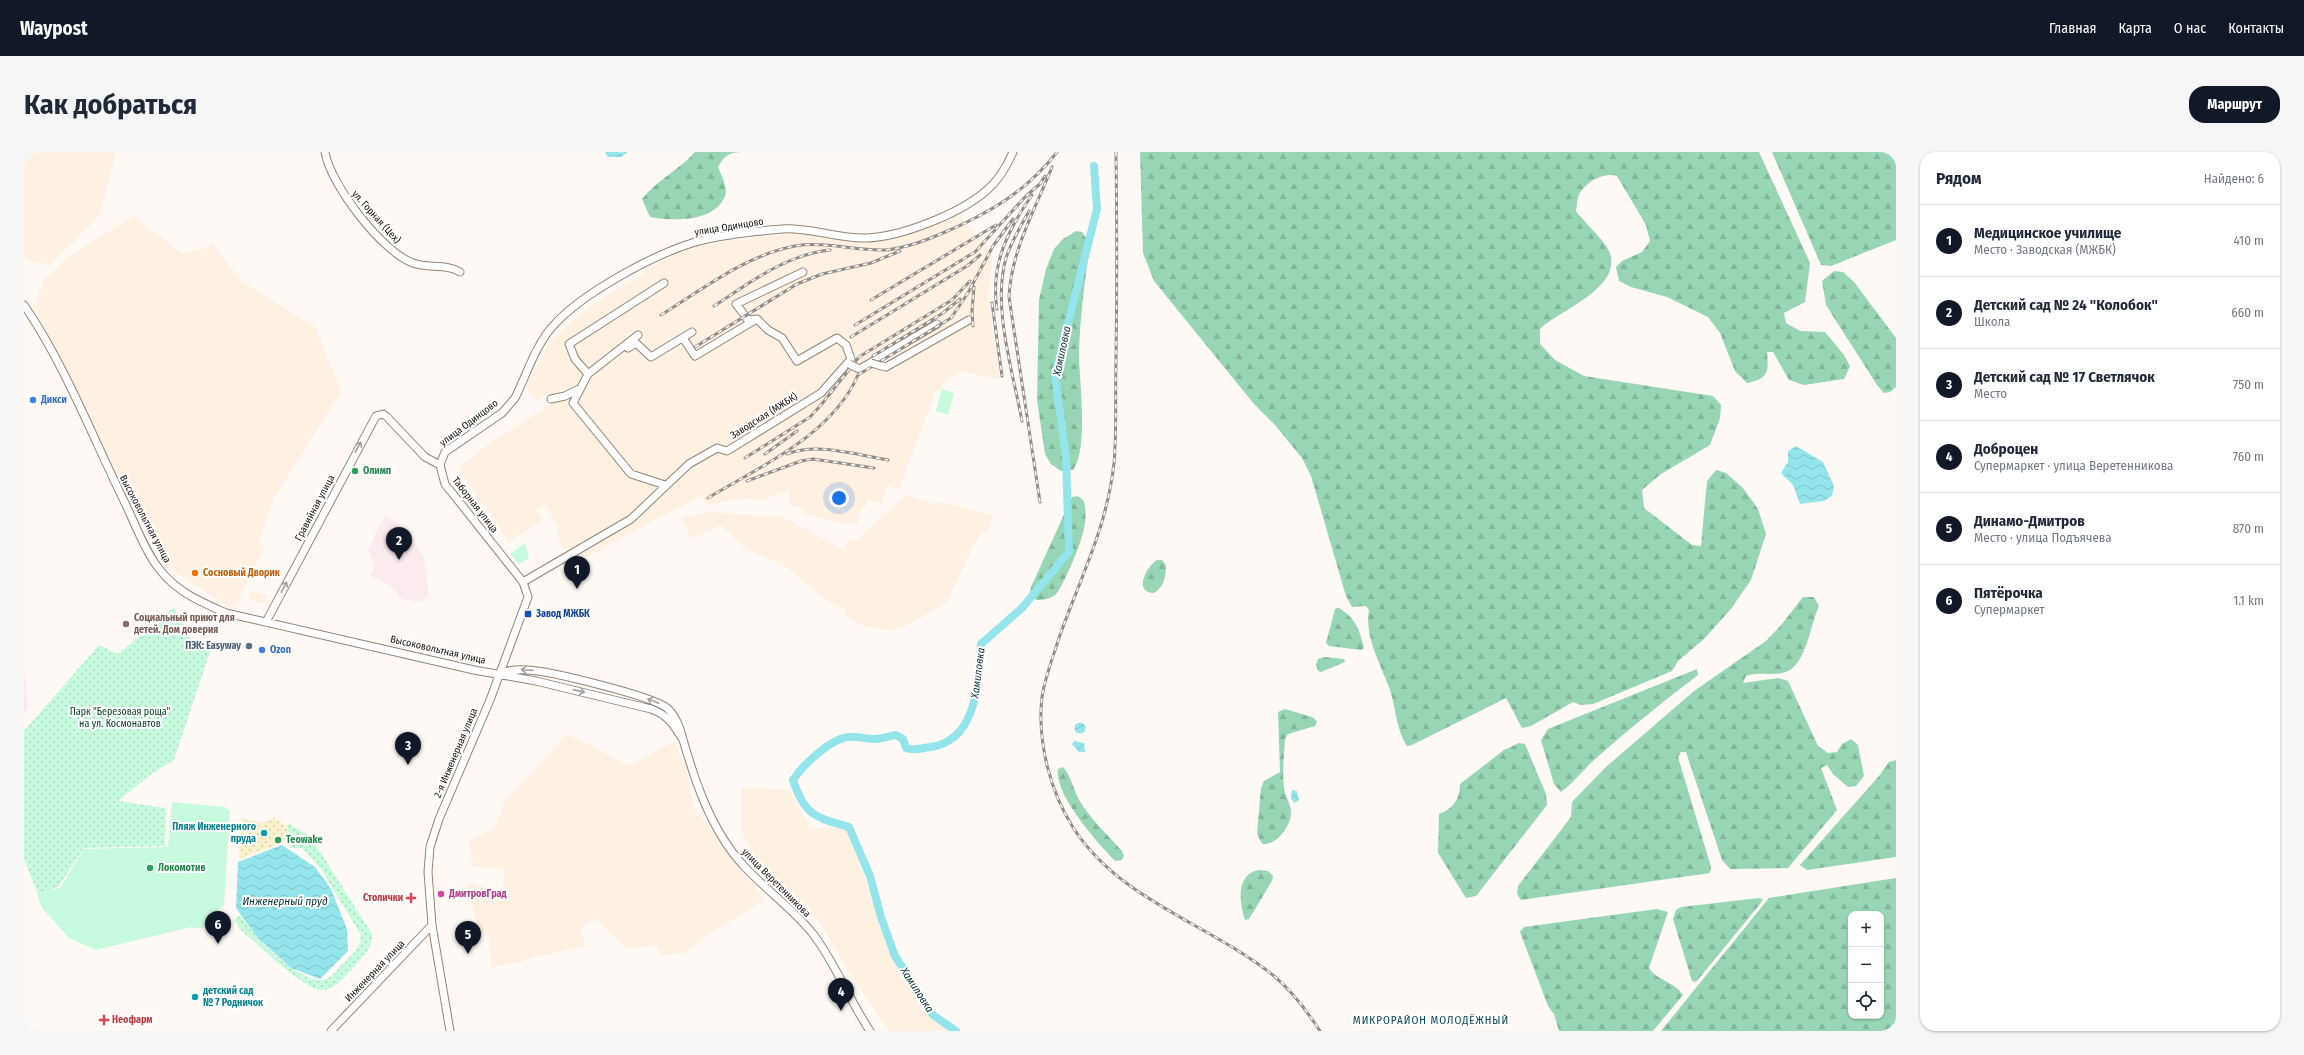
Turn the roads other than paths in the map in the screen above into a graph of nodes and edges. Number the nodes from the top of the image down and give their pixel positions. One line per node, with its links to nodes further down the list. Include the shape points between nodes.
1 (325, 152): 3 (street, ул. Горная (Цех), via 331,173 341,191 378,237 392,250 414,264 452,267)
2 (1013, 152): 19 (street, улица Одинцово, via 996,180 976,199 948,214 912,227 865,238 781,229 706,240 667,253 612,281 554,325 538,348 515,398 502,413 450,447)
3 (460, 272)
4 (803, 272): 7 (street, via 736,304 748,320)
5 (664, 283): 16 (street, via 569,344 574,359)
6 (24, 305): 23 (street, Высоковольтная улица, via 52,354 159,570 192,598 226,613)
7 (757, 319): 12 (street, via 695,356); 15 (street, via 768,330 782,338 797,361 837,338 846,345 851,359)
8 (969, 320): 14 (street, via 886,367)
9 (937, 324): 14 (street)
10 (692, 332): 12 (street)
11 (638, 335): 13 (street)
12 (683, 338): 13 (street, via 651,357 636,343)
13 (613, 355): 16 (street)
14 (874, 363): 15 (street, via 860,369)
15 (850, 365): 20 (street, Заводская (МЖБК), via 820,393 727,451 717,448 689,464)
16 (588, 374): 17 (street)
17 (581, 388): 18 (street, via 565,396); 20 (street, via 573,403 614,455 631,474)
18 (551, 399)
19 (440, 465): 21 (street, Таборная улица, via 442,476 451,493); 23 (street, Гравийная улица, one-way to 19, via 378,414 387,417 425,457)
20 (665, 486): 21 (street, Заводская (МЖБК), via 631,519)
21 (523, 582): 22 (street, Таборная улица)
22 (527, 594): 24 (street, 2-я Инженерная улица, via 522,616)
23 (266, 622): 24 (street, Высоковольтная улица)
24 (500, 674): 25 (street, Высоковольтная улица, one-way to 25, via 651,709 662,713 670,720); 25 (street, Высоковольтная улица, one-way to 24, via 672,713 666,707 649,700 556,674 529,670 511,670); 26 (street, 2-я Инженерная улица, via 438,819 430,847 428,872)
25 (683, 740): 29 (street, улица Веретенникова, via 706,804 732,852 812,933 831,961)
26 (432, 925): 27 (street, Инженерная улица); 28 (street, 2-я Инженерная улица)
27 (331, 1031)
28 (450, 1031)
29 (870, 1031)

